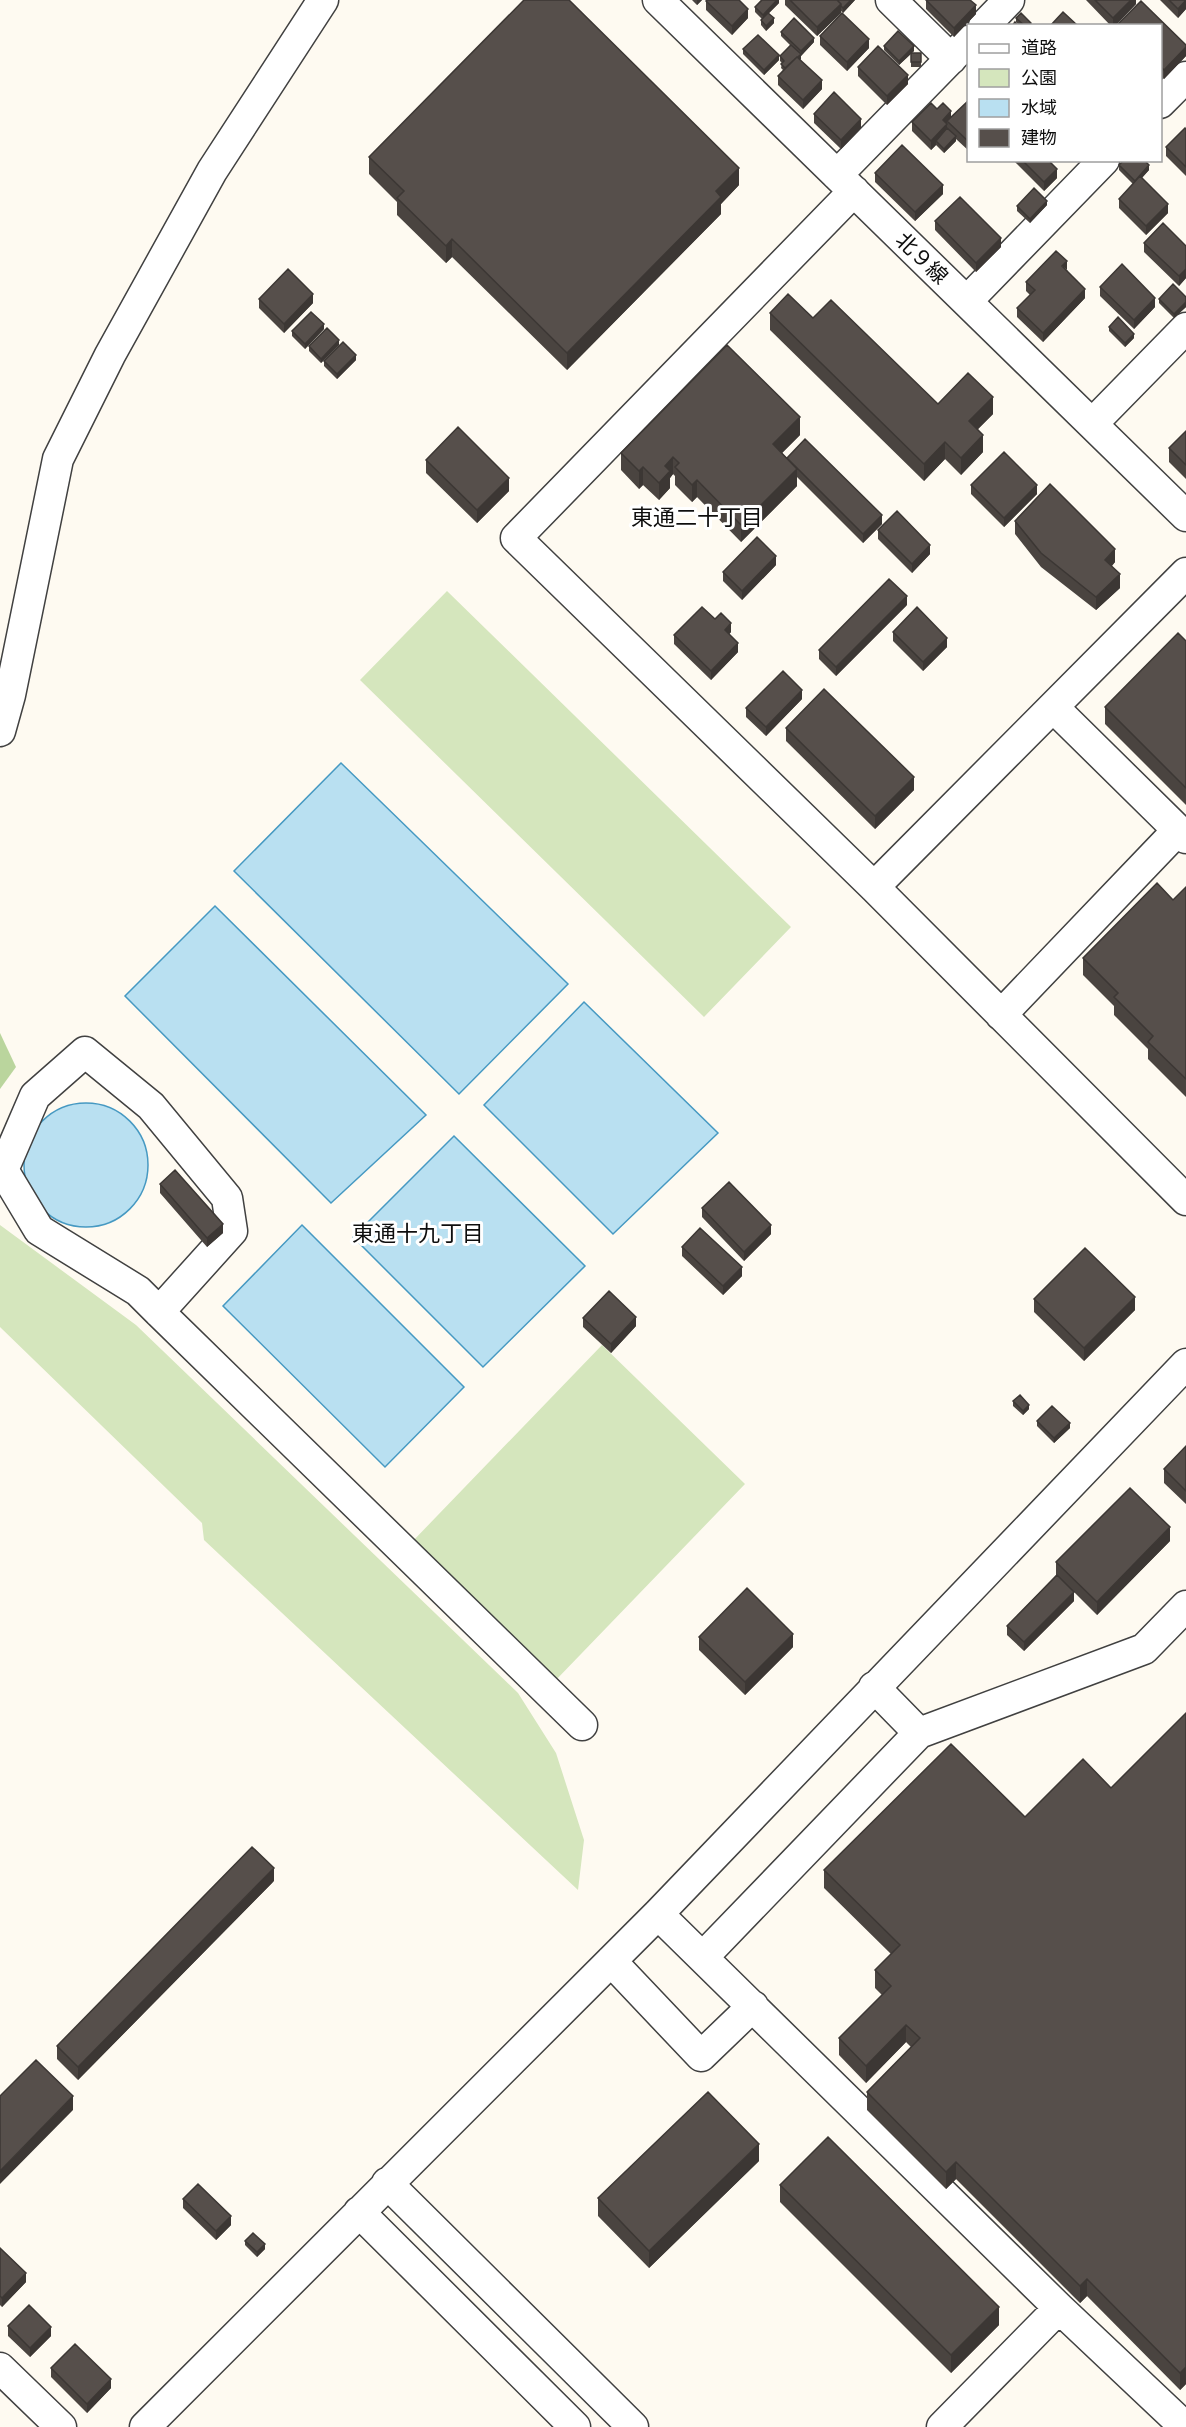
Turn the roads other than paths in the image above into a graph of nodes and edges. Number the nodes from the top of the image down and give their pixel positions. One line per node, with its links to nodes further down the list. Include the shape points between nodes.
1 (323, 0): 17 (street, via 212,171 110,355 58,459)
2 (658, 0): 10 (street, 北９線)
3 (891, 0): 6 (street)
4 (1009, 0): 5 (street)
5 (986, 24)
6 (960, 50): 10 (street)
7 (1186, 77): 8 (street)
8 (1162, 102)
9 (1102, 162): 11 (street)
10 (845, 183): 11 (street, 北９線); 19 (street, via 516,538)
11 (967, 301): 13 (street, 北９線)
12 (1186, 328): 13 (street)
13 (1092, 424): 14 (street, 北９線)
14 (1186, 516)
15 (1186, 573): 16 (street)
16 (1053, 707): 18 (street); 19 (street)
17 (0, 731)
18 (1182, 834): 20 (street)
19 (874, 887): 20 (street)
20 (1001, 1015): 21 (street)
21 (1186, 1200)
22 (159, 1312): 22 (street, via 138,1291 39,1230 3,1170 35,1096 86,1052 151,1106 226,1198 231,1231); 26 (street)
23 (1186, 1364): 25 (street)
24 (1186, 1606): 27 (street, via 1144,1648)
25 (874, 1687): 27 (street); 28 (street)
26 (582, 1725)
27 (919, 1733): 29 (street)
28 (658, 1914): 29 (street); 30 (street)
29 (703, 1957): 31 (street)
30 (611, 1960): 31 (street, via 701,2056); 32 (street)
31 (753, 2006): 34 (street)
32 (387, 2183): 33 (street); 39 (street)
33 (359, 2212): 37 (street); 38 (street)
34 (1059, 2308): 40 (street); 41 (street)
35 (0, 2368): 36 (street)
36 (61, 2427)
37 (145, 2427)
38 (575, 2427)
39 (633, 2427)
40 (942, 2427)
41 (1185, 2427)

